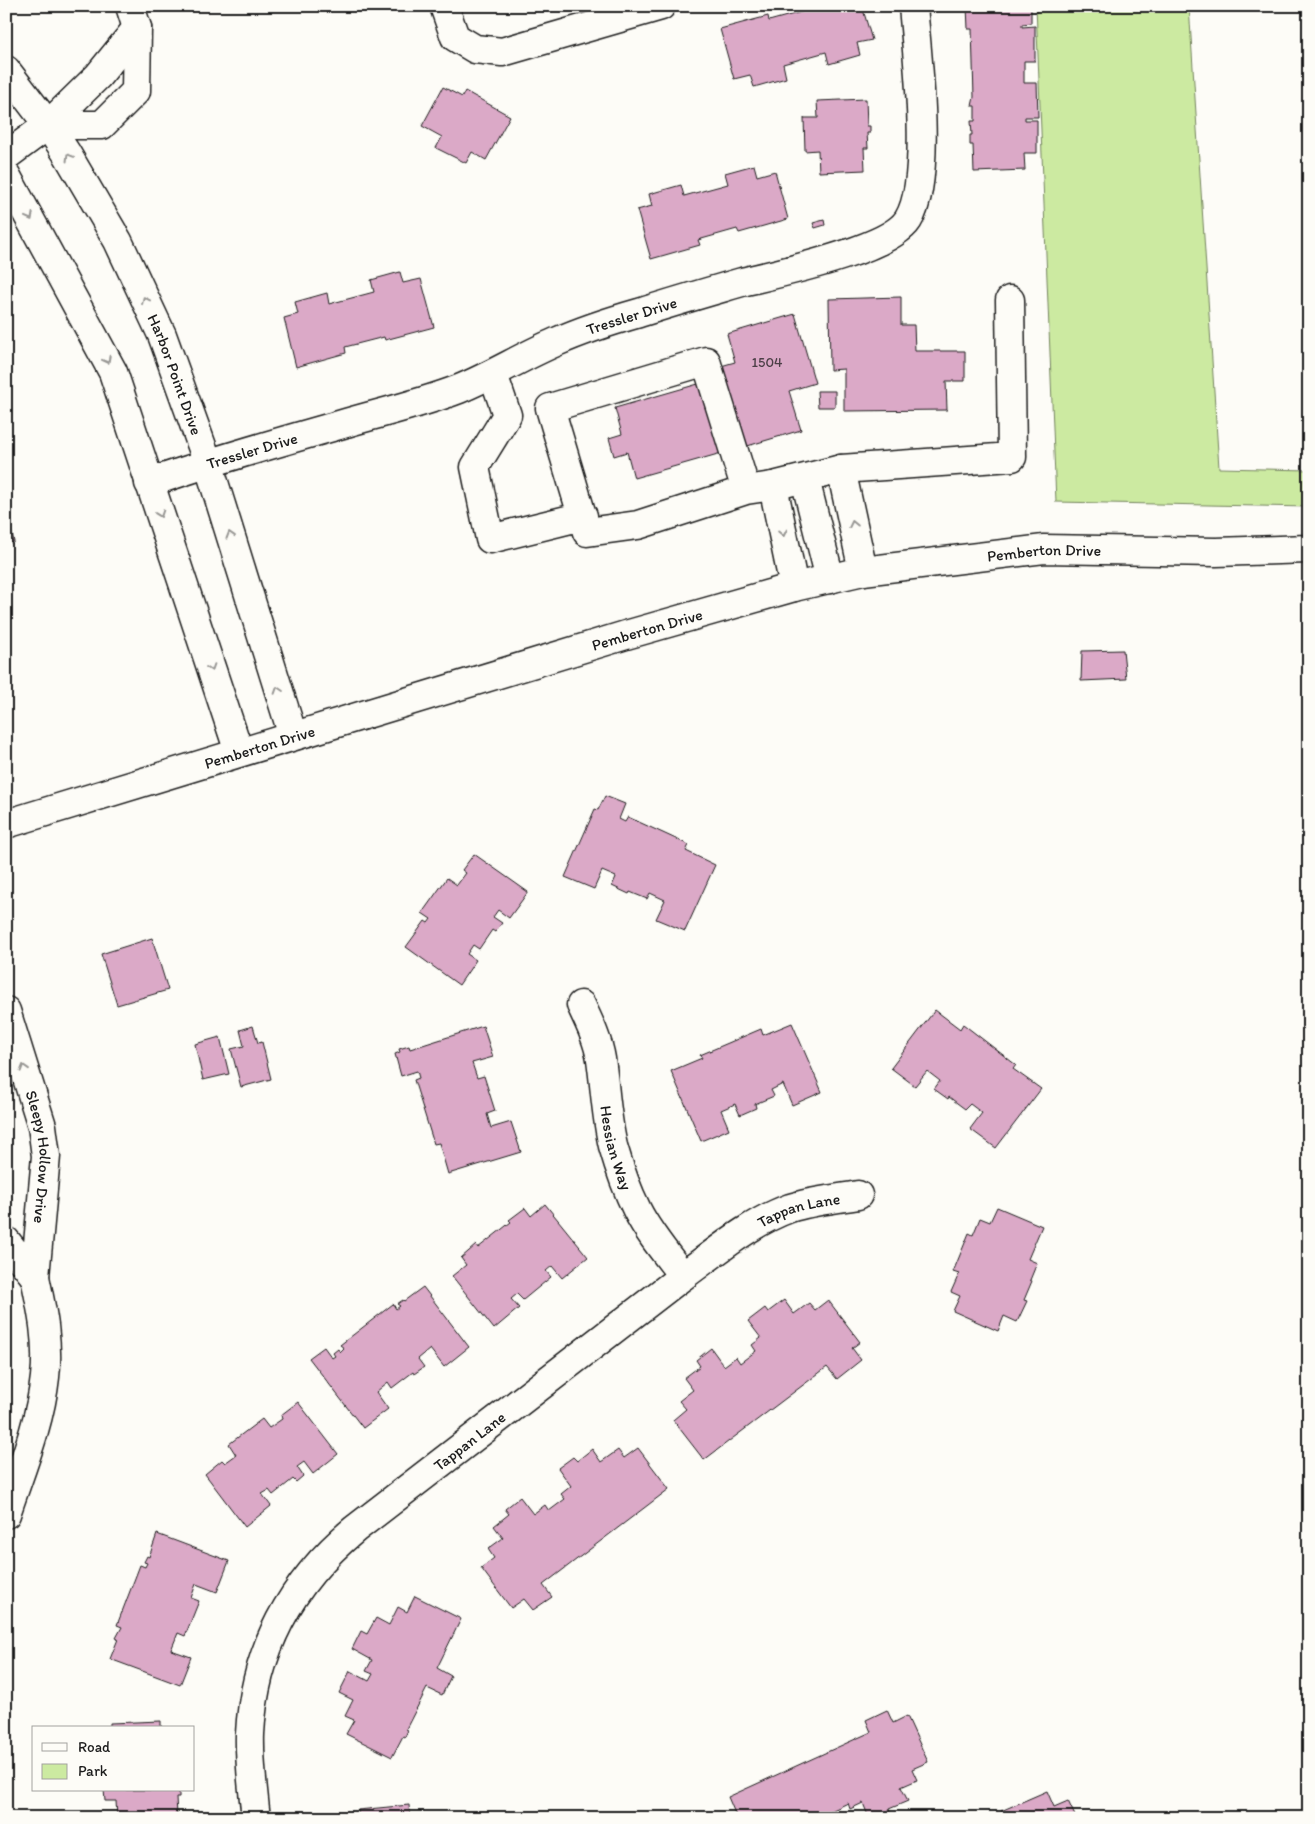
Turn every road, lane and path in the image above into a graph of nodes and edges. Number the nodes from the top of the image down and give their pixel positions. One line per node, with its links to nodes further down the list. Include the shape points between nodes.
1 (444, 6): 2 (street, via 454,37 475,49 502,52)
2 (661, 6)
3 (913, 6): 10 (street, Tressler Drive, via 921,147 919,193 908,221 888,237 855,252 702,293 610,322 557,341)
4 (134, 17): 6 (street, via 98,76); 6 (street, via 136,92 102,125)
5 (6, 70): 6 (street, Harbor Point Drive)
6 (48, 125): 7 (street); 13 (street, Harbor Point Drive, one-way to 6, via 162,334 118,241)
7 (6, 156)
8 (6, 174): 16 (street, one-way to 16, via 113,372)
9 (1010, 300): 14 (street, via 1012,457)
10 (493, 374): 12 (street); 13 (street, Tressler Drive, via 401,407)
11 (550, 408): 12 (street); 18 (street, via 706,361); 19 (street)
12 (507, 415): 19 (street, via 475,467 490,539)
13 (208, 463): 16 (street, Tressler Drive); 24 (street, Harbor Point Drive, one-way to 13)
14 (841, 469): 15 (street); 21 (street, one-way to 14)
15 (805, 478): 17 (street); 22 (street)
16 (149, 483): 25 (street, one-way to 25)
17 (773, 486): 18 (street); 23 (street, one-way to 23)
18 (746, 490): 19 (street, via 638,524 587,532)
19 (582, 516)
20 (1309, 549): 21 (street, Pemberton Drive, via 1216,552 1044,548)
21 (863, 572): 22 (street, Pemberton Drive)
22 (830, 579): 23 (street, Pemberton Drive)
23 (794, 587): 24 (street, Pemberton Drive)
24 (293, 736): 25 (street, Pemberton Drive)
25 (239, 752): 26 (street, Pemberton Drive)
26 (6, 824)
27 (581, 1005): 31 (street, Hessian Way, via 600,1057 613,1145 625,1181 637,1210)
28 (6, 1011): 32 (street, Sleepy Hollow Drive, one-way to 28, via 45,1141)
29 (858, 1195): 31 (street, Tappan Lane, via 790,1208 759,1224)
30 (6, 1241): 32 (street, Sleepy Hollow Drive)
31 (683, 1276): 34 (street, Tappan Lane, via 354,1529 304,1580 284,1609 271,1637 253,1701 250,1735)
32 (35, 1277): 33 (street, Sleepy Hollow Drive, via 46,1345 45,1375 31,1440)
33 (6, 1514)
34 (256, 1818)

